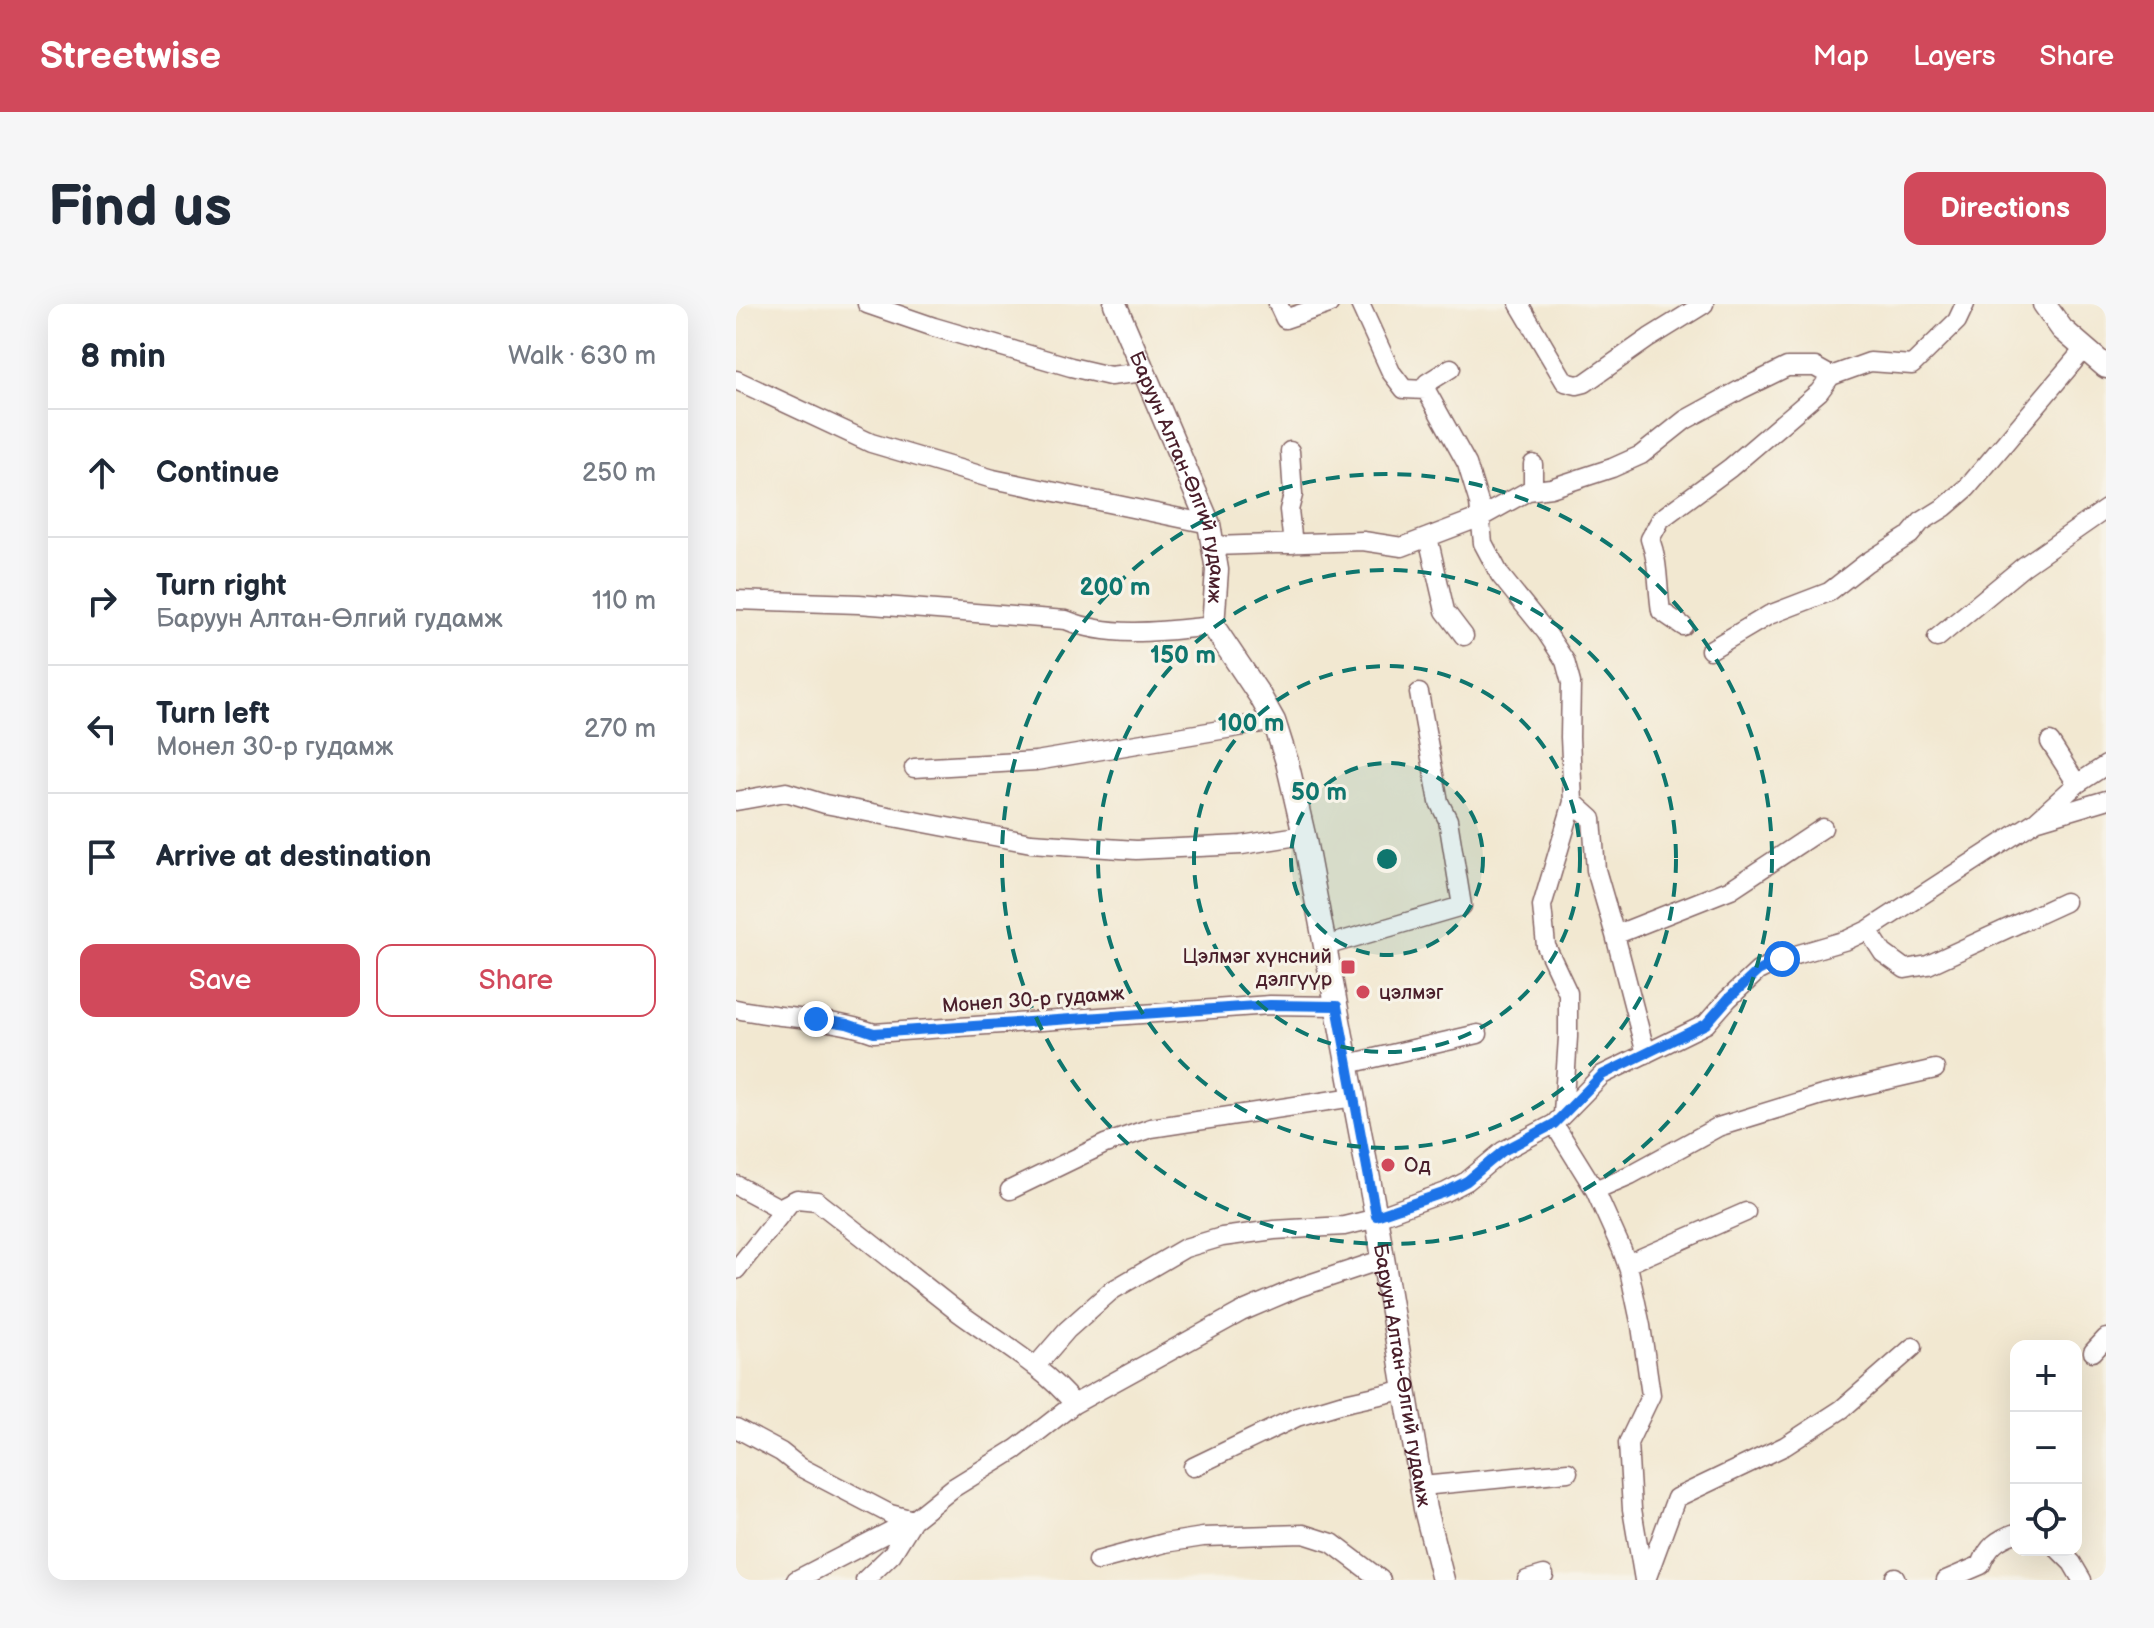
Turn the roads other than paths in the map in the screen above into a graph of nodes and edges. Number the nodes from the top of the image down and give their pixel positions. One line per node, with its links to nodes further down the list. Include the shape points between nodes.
1 (867, 304): 13 (street, via 1084,370 1110,376)
2 (1115, 304): 13 (main road, Баруун Алтан-Өлгий гудамж)
3 (1278, 304): 4 (street, via 1285,319)
4 (1329, 304)
5 (1360, 304): 16 (street, via 1404,389)
6 (1519, 304): 7 (street, via 1565,382 1577,385)
7 (1704, 304)
8 (1965, 304): 14 (street, via 1957,321 1912,365 1870,362)
9 (2044, 304): 10 (main road)
10 (2085, 348): 11 (main road); 32 (street, via 1945,507 1829,592 1769,615)
11 (2106, 367)
12 (1451, 368): 16 (street, via 1427,383)
13 (1144, 372): 22 (main road, Баруун Алтан-Өлгий гудамж)
14 (1831, 376): 19 (street, via 1815,367 1787,367 1685,420 1641,455); 29 (street, via 1730,468 1661,519 1650,539 1657,558 1661,611)
15 (736, 380): 22 (street, via 871,443)
16 (1426, 390): 21 (street, via 1467,464)
17 (1290, 451): 24 (street)
18 (1533, 464): 19 (street)
19 (1533, 490): 21 (street)
20 (2106, 509): 31 (street, via 2024,566)
21 (1481, 517): 23 (street); 25 (street, via 1483,543)
22 (1212, 535): 24 (street); 28 (main road, Баруун Алтан-Өлгий гудамж, via 1217,570)
23 (1428, 537): 24 (street, via 1402,547 1363,541); 30 (street, via 1445,611)
24 (1293, 544)
25 (1514, 591): 26 (street); 41 (street, via 1565,661 1571,683)
26 (1537, 596)
27 (736, 600): 28 (street, via 1066,620 1089,629)
28 (1213, 626): 34 (main road, Баруун Алтан-Өлгий гудамж)
29 (1683, 626)
30 (1464, 636)
31 (1937, 638)
32 (1710, 650)
33 (1419, 693): 48 (street, via 1462,906)
34 (1274, 721): 37 (street, via 1036,761); 44 (main road, Баруун Алтан-Өлгий гудамж)
35 (2050, 742): 38 (street)
36 (2106, 765): 38 (street)
37 (914, 768)
38 (2077, 784): 42 (street)
39 (2106, 800): 42 (street)
40 (736, 801): 44 (street, via 786,792 1031,843 1136,850 1242,845)
41 (1573, 802): 47 (street, via 1592,819 1596,870); 56 (street, via 1542,906 1546,946 1568,993)
42 (2036, 821): 46 (street)
43 (1823, 828): 47 (street, via 1731,889)
44 (1304, 835): 48 (main road, Баруун Алтан-Өлгий гудамж)
45 (2065, 902): 46 (street, via 1928,965 1905,969 1883,953)
46 (1868, 930): 52 (street, via 1758,971 1706,1024)
47 (1615, 935): 52 (street)
48 (1325, 946): 49 (main road, Баруун Алтан-Өлгий гудамж)
49 (1337, 1006): 50 (street, Монел 30-р гудамж, via 1270,1005 874,1033 847,1024); 53 (main road, Баруун Алтан-Өлгий гудамж)
50 (736, 1009)
51 (1478, 1034): 53 (street)
52 (1646, 1054): 56 (street, via 1602,1075)
53 (1348, 1064): 55 (main road, Баруун Алтан-Өлгий гудамж)
54 (1935, 1069): 59 (street, via 1822,1095 1718,1127)
55 (1354, 1097): 58 (street, via 1151,1128); 62 (main road, Баруун Алтан-Өлгий гудамж)
56 (1558, 1119): 59 (street); 62 (street, via 1503,1151 1467,1181)
57 (736, 1185): 60 (street, via 779,1208)
58 (1010, 1190)
59 (1595, 1190): 64 (street)
60 (788, 1205): 65 (street); 67 (street, via 797,1199 817,1201)
61 (1746, 1212): 64 (street)
62 (1376, 1216): 63 (main road, Баруун Алтан-Өлгий гудамж); 67 (street, via 1344,1226 1222,1237 1185,1248 1111,1291)
63 (1384, 1259): 68 (main road, Баруун Алтан-Өлгий гудамж); 69 (street, via 1241,1312)
64 (1627, 1264): 82 (street, via 1651,1395 1628,1443 1632,1509)
65 (736, 1270)
66 (1913, 1347): 82 (street, via 1842,1409 1785,1446 1676,1498)
67 (1035, 1367): 69 (street)
68 (1407, 1389): 71 (street, via 1297,1417); 73 (main road, Баруун Алтан-Өлгий гудамж)
69 (1074, 1404): 74 (street)
70 (736, 1428): 74 (street, via 890,1514)
71 (1193, 1467)
72 (1568, 1472): 73 (street)
73 (1422, 1486): 81 (main road, Баруун Алтан-Өлгий гудамж)
74 (913, 1520): 78 (street); 79 (street, via 892,1554)
75 (2010, 1535): 83 (street, via 1990,1547 1981,1565)
76 (2065, 1556): 84 (street)
77 (1097, 1561): 80 (street, via 1203,1537 1304,1534 1332,1543)
78 (796, 1580)
79 (865, 1580)
80 (1381, 1580)
81 (1443, 1580)
82 (1645, 1580)
83 (1946, 1580)
84 (2082, 1580)

